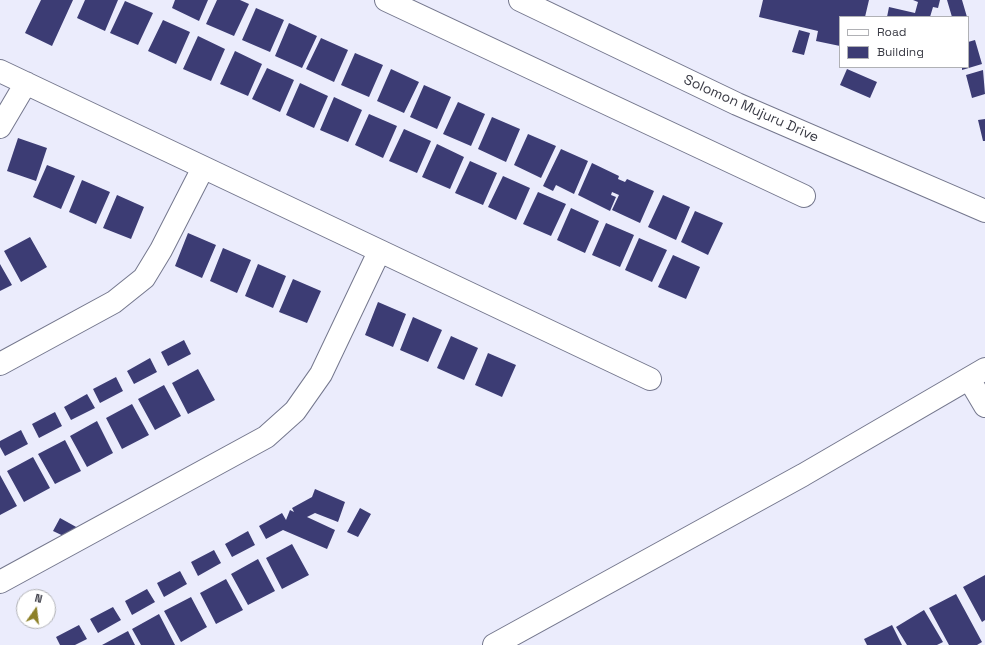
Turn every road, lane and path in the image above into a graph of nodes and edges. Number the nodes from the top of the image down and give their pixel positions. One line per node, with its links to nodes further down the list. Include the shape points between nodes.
1 (386, 0): 7 (street)
2 (520, 0): 8 (street, Solomon Mujuru Drive, via 737,104)
3 (0, 71): 4 (street)
4 (26, 83): 5 (street); 6 (street)
5 (0, 127)
6 (203, 168): 9 (street); 10 (street, via 144,278 114,302)
7 (804, 196)
8 (985, 211)
9 (379, 252): 12 (street); 14 (street, via 321,374 295,411 266,437)
10 (0, 364)
11 (977, 374): 13 (street); 15 (street, via 796,479)
12 (650, 379)
13 (985, 406)
14 (0, 582)
15 (494, 645)

